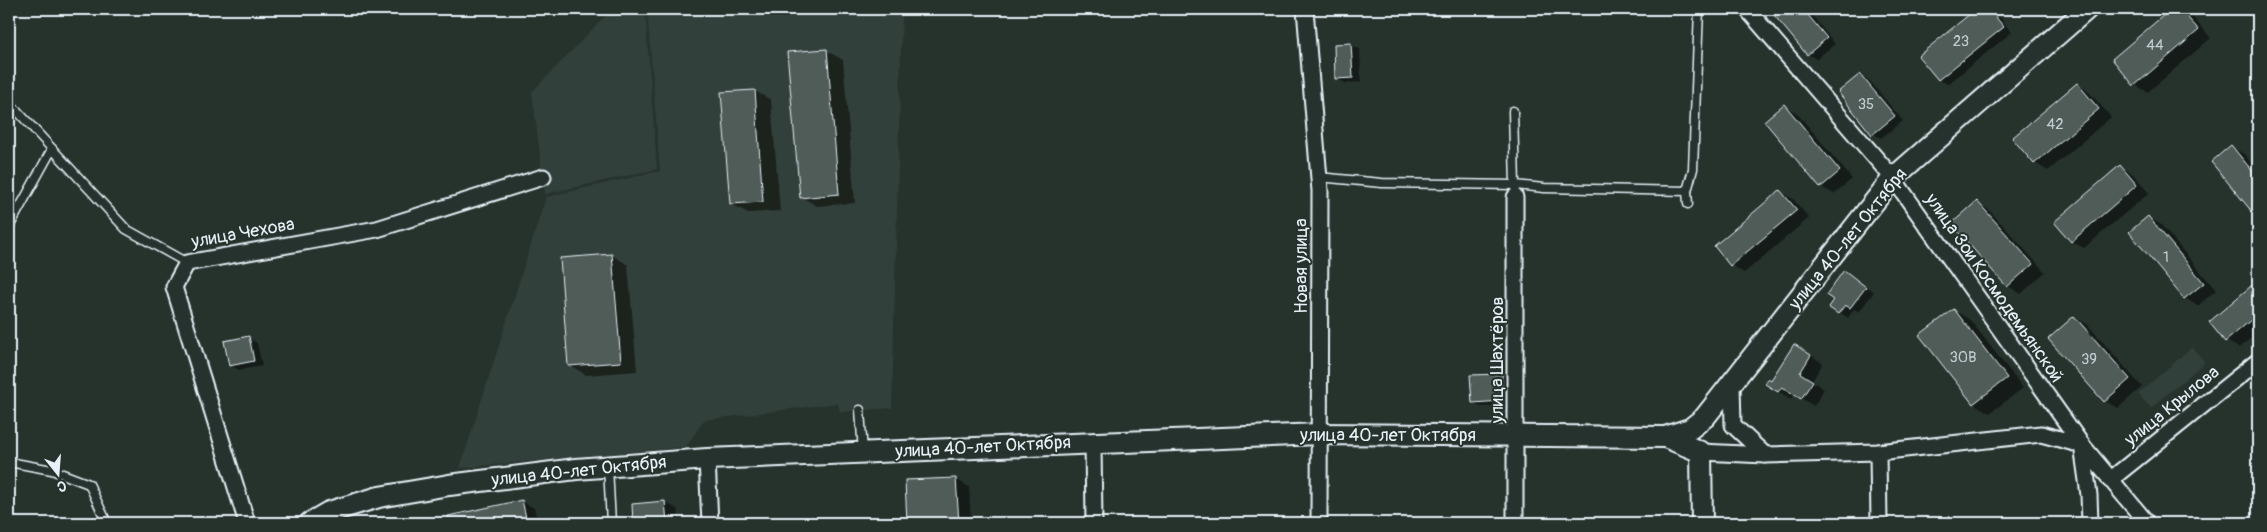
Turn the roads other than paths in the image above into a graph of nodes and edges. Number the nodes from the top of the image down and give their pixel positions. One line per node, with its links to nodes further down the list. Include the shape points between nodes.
1 (1305, 9): 9 (street, Новая улица)
2 (1699, 9): 12 (lane, via 1693,169)
3 (1747, 9): 10 (street, улица Зои Космодемьянской)
4 (2087, 9): 10 (street, улица 40-лет Октября)
5 (9, 102): 7 (lane)
6 (1513, 111): 11 (lane)
7 (52, 149): 14 (lane); 15 (lane, via 126,229)
8 (543, 177): 15 (street, улица Чехова, via 377,228)
9 (1318, 177): 11 (lane); 19 (street, Новая улица)
10 (1893, 178): 17 (street, улица 40-лет Октября); 23 (street, улица Зои Космодемьянской)
11 (1515, 191): 12 (lane, via 1544,188); 20 (street, улица Шахтёров)
12 (1687, 191): 13 (lane)
13 (1688, 204)
14 (9, 227)
15 (187, 263): 33 (street, улица Чехова, via 174,287)
16 (2258, 360): 31 (street, улица Крылова)
17 (1732, 384): 21 (street, улица 40-лет Октября, via 1698,423); 27 (street, via 1733,425)
18 (860, 410): 26 (lane)
19 (1319, 434): 20 (street, улица 40-лет Октября); 22 (street, улица 40-лет Октября); 38 (street, Новая улица)
20 (1516, 437): 21 (street, улица 40-лет Октября); 39 (street, улица Шахтёров)
21 (1665, 437): 24 (street, улица 40-лет Октября)
22 (1093, 441): 26 (street, улица 40-лет Октября); 37 (street)
23 (2082, 445): 25 (street, улица 40-лет Октября, via 2041,434); 31 (street, улица Зои Космодемьянской); 42 (street)
24 (1701, 452): 27 (street, улица 40-лет Октября); 40 (street)
25 (1878, 452): 27 (street, улица 40-лет Октября); 41 (street)
26 (864, 453): 28 (street, улица 40-лет Октября)
27 (1764, 455)
28 (707, 459): 30 (street, улица 40-лет Октября); 36 (street)
29 (9, 462): 32 (lane, via 52,470 89,484)
30 (608, 467): 34 (street, улица 40-лет Октября, via 449,485 379,497 329,512); 35 (lane)
31 (2110, 480): 43 (street, улица Зои Космодемьянской)
32 (107, 523)
33 (247, 523)
34 (310, 523)
35 (612, 523)
36 (710, 523)
37 (1094, 523)
38 (1319, 523)
39 (1515, 523)
40 (1702, 523)
41 (1879, 523)
42 (2090, 523)
43 (2147, 523)

